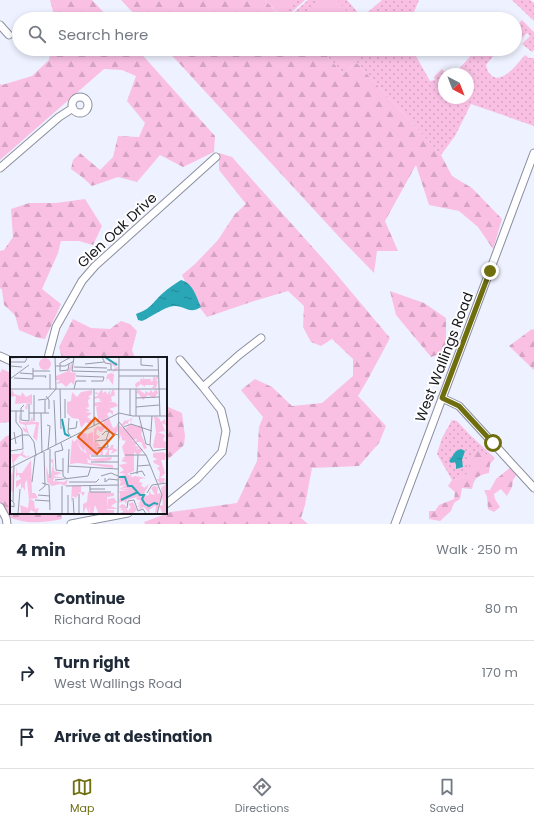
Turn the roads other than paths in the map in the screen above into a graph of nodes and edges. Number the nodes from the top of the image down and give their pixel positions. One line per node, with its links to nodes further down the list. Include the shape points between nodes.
1 (0, 25): 2 (street)
2 (9, 35)
3 (73, 108): 6 (street, via 58,117)
4 (534, 153): 13 (street, West Wallings Road)
5 (216, 157): 9 (street, Glen Oak Drive, via 94,266 82,281 56,327)
6 (0, 168)
7 (261, 338): 12 (street)
8 (0, 356): 11 (street)
9 (48, 357)
10 (180, 360): 12 (street)
11 (10, 361)
12 (203, 387): 15 (street, via 222,410 226,431 222,452 196,479)
13 (442, 398): 14 (street, via 459,406); 20 (street, West Wallings Road)
14 (534, 488)
15 (167, 503)
16 (0, 507): 18 (street)
17 (123, 514): 19 (street)
18 (7, 524)
19 (71, 524)
20 (395, 524)

